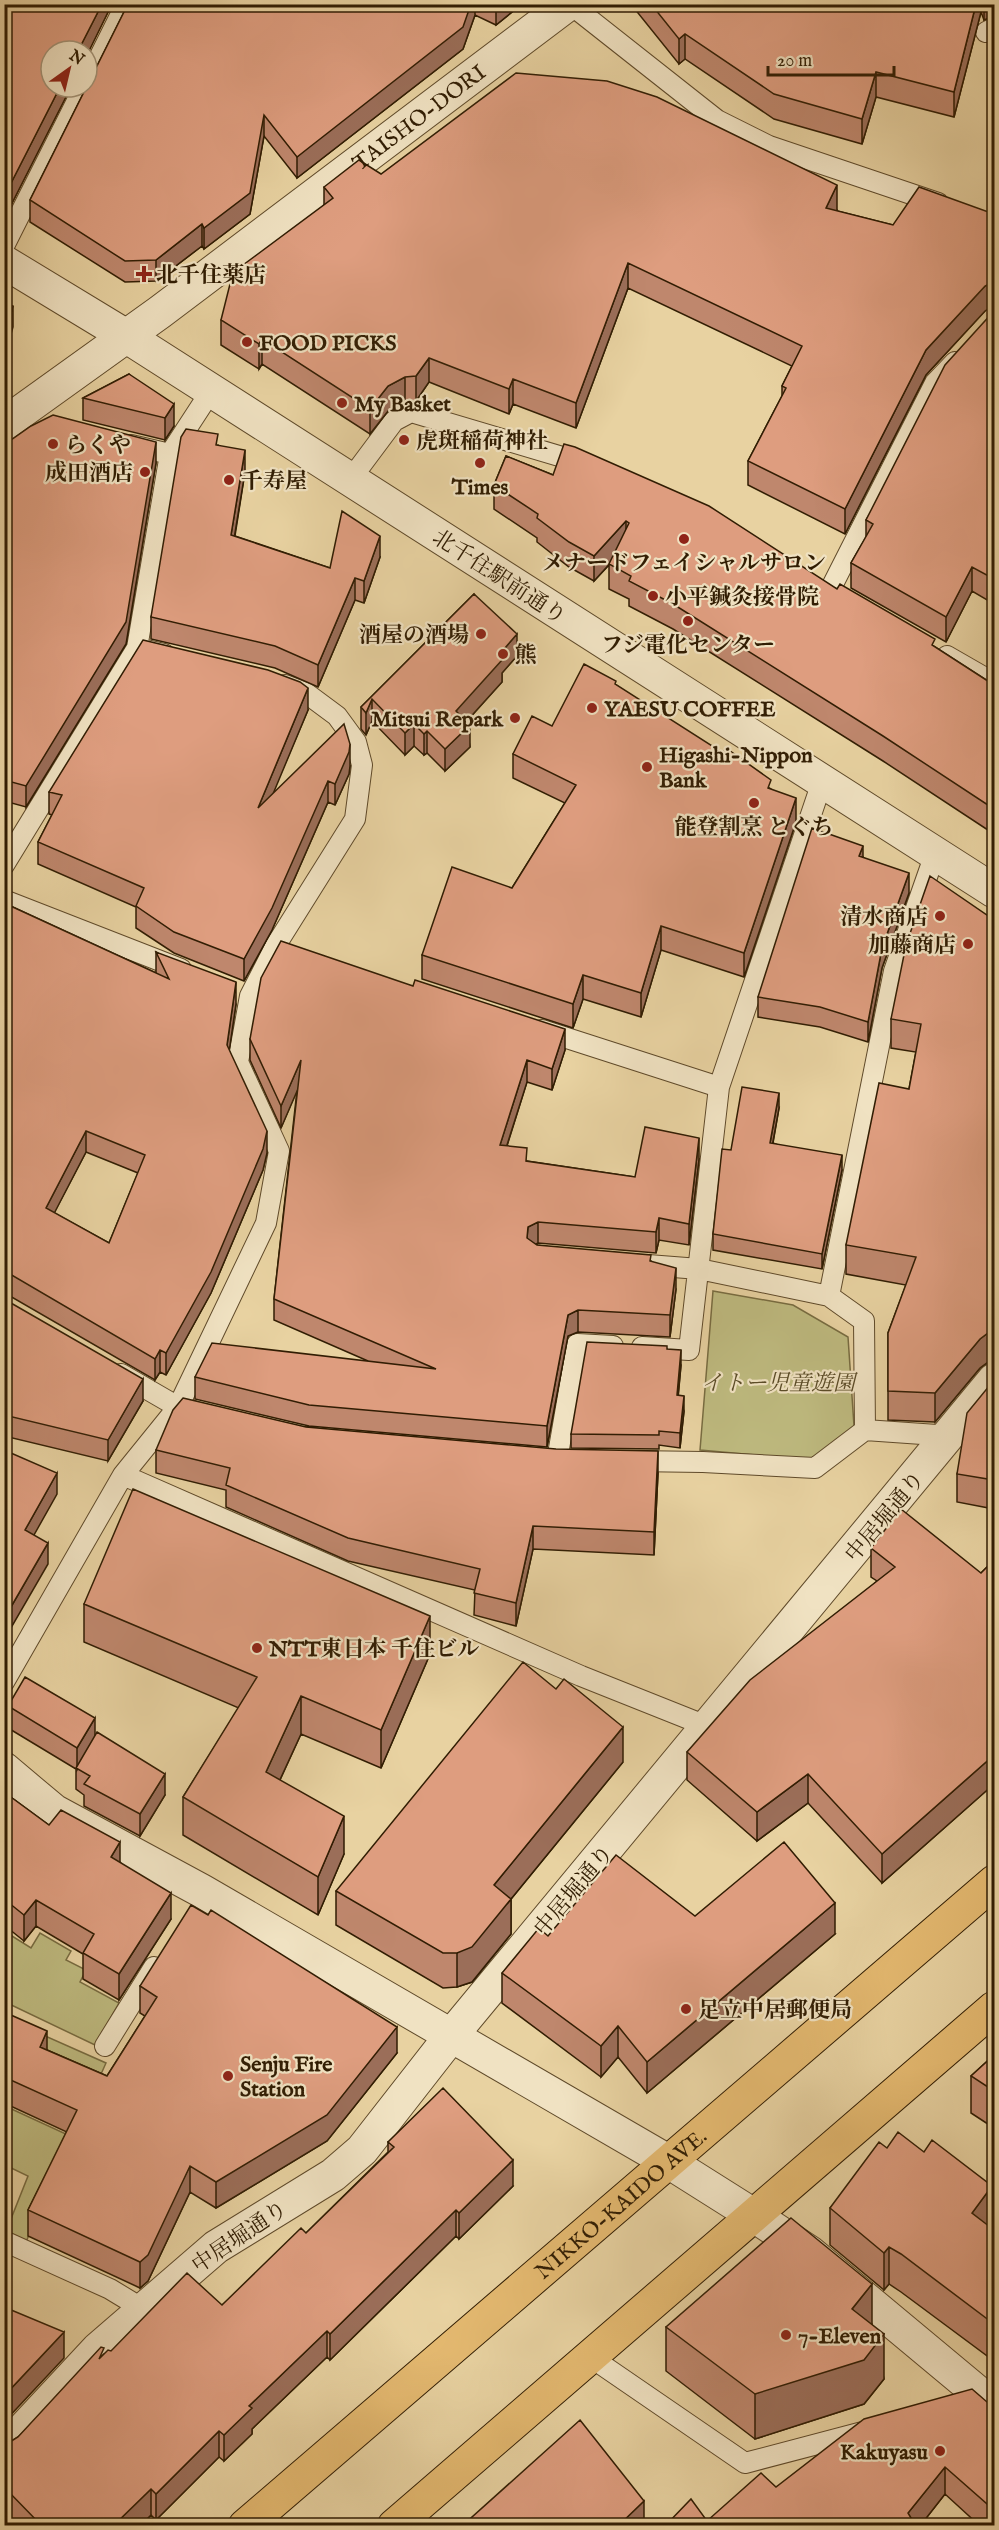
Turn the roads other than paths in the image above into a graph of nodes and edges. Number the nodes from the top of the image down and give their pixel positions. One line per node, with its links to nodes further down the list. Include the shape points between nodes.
1 (126, 4): 3 (lane)
2 (569, 4): 5 (lane, via 717,120 769,146); 8 (street, TAISHO-DORI)
3 (99, 58)
4 (78, 99): 6 (lane)
5 (951, 207)
6 (4, 246)
7 (4, 262): 8 (street, 北千住駅前通り)
8 (126, 336): 10 (street, 北千住駅前通り); 11 (street, TAISHO-DORI)
9 (966, 350): 17 (lane, via 935,383)
10 (211, 391): 13 (lane); 15 (street, 北千住駅前通り)
11 (17, 417)
12 (115, 441): 13 (lane)
13 (170, 454): 19 (lane)
14 (600, 470): 15 (lane, via 411,412 394,421)
15 (350, 480): 24 (street, 北千住駅前通り)
16 (811, 579): 17 (lane)
17 (830, 590): 18 (lane)
18 (850, 602)
19 (137, 648): 21 (lane); 26 (lane)
20 (933, 648): 23 (lane)
21 (182, 658)
22 (272, 680): 29 (lane, via 306,693 337,716 356,742 362,765 356,819)
23 (994, 683)
24 (822, 782): 25 (street, 北千住駅前通り); 35 (lane)
25 (935, 854): 27 (street, 北千住駅前通り); 38 (lane, via 894,971)
26 (4, 865)
27 (994, 891)
28 (4, 900): 31 (lane)
29 (276, 945): 30 (lane); 33 (lane)
30 (299, 953)
31 (196, 975)
32 (228, 988): 33 (lane)
33 (250, 996): 41 (lane, via 238,1062 279,1150 266,1223)
34 (526, 1025): 35 (lane)
35 (719, 1087): 37 (lane)
36 (630, 1263): 37 (lane)
37 (699, 1269): 38 (lane); 46 (lane, via 689,1350 577,1344)
38 (829, 1296): 43 (lane, via 864,1321)
39 (109, 1366): 41 (lane)
40 (994, 1380): 44 (street, 中居堀通り)
41 (178, 1407): 42 (lane); 49 (lane)
42 (210, 1414)
43 (865, 1430): 44 (lane); 48 (lane, via 815,1468)
44 (951, 1436): 51 (street, 中居堀通り)
45 (533, 1458): 46 (lane)
46 (557, 1460): 47 (lane)
47 (579, 1461)
48 (613, 1461)
49 (123, 1475): 50 (lane); 51 (lane, via 581,1676)
50 (4, 1682)
51 (709, 1727): 56 (street, 中居堀通り)
52 (4, 1769): 56 (street, via 54,1811 196,1901)
53 (994, 1882): 58 (highway, NIKKO-KAIDO AVE.)
54 (165, 1949): 57 (lane)
55 (994, 2008): 59 (highway)
56 (451, 2036): 58 (street); 61 (street, 中居堀通り, via 362,2150 333,2175 216,2247)
57 (105, 2046)
58 (669, 2162): 59 (street); 66 (highway, NIKKO-KAIDO AVE.)
59 (753, 2215): 62 (highway); 63 (street, via 809,2252)
60 (4, 2241): 61 (lane, via 110,2289)
61 (143, 2309): 65 (street, 中居堀通り, via 98,2349)
62 (589, 2356): 64 (lane, via 745,2463); 67 (highway)
63 (982, 2404)
64 (883, 2427)
65 (4, 2450)
66 (245, 2526)
67 (394, 2526)

